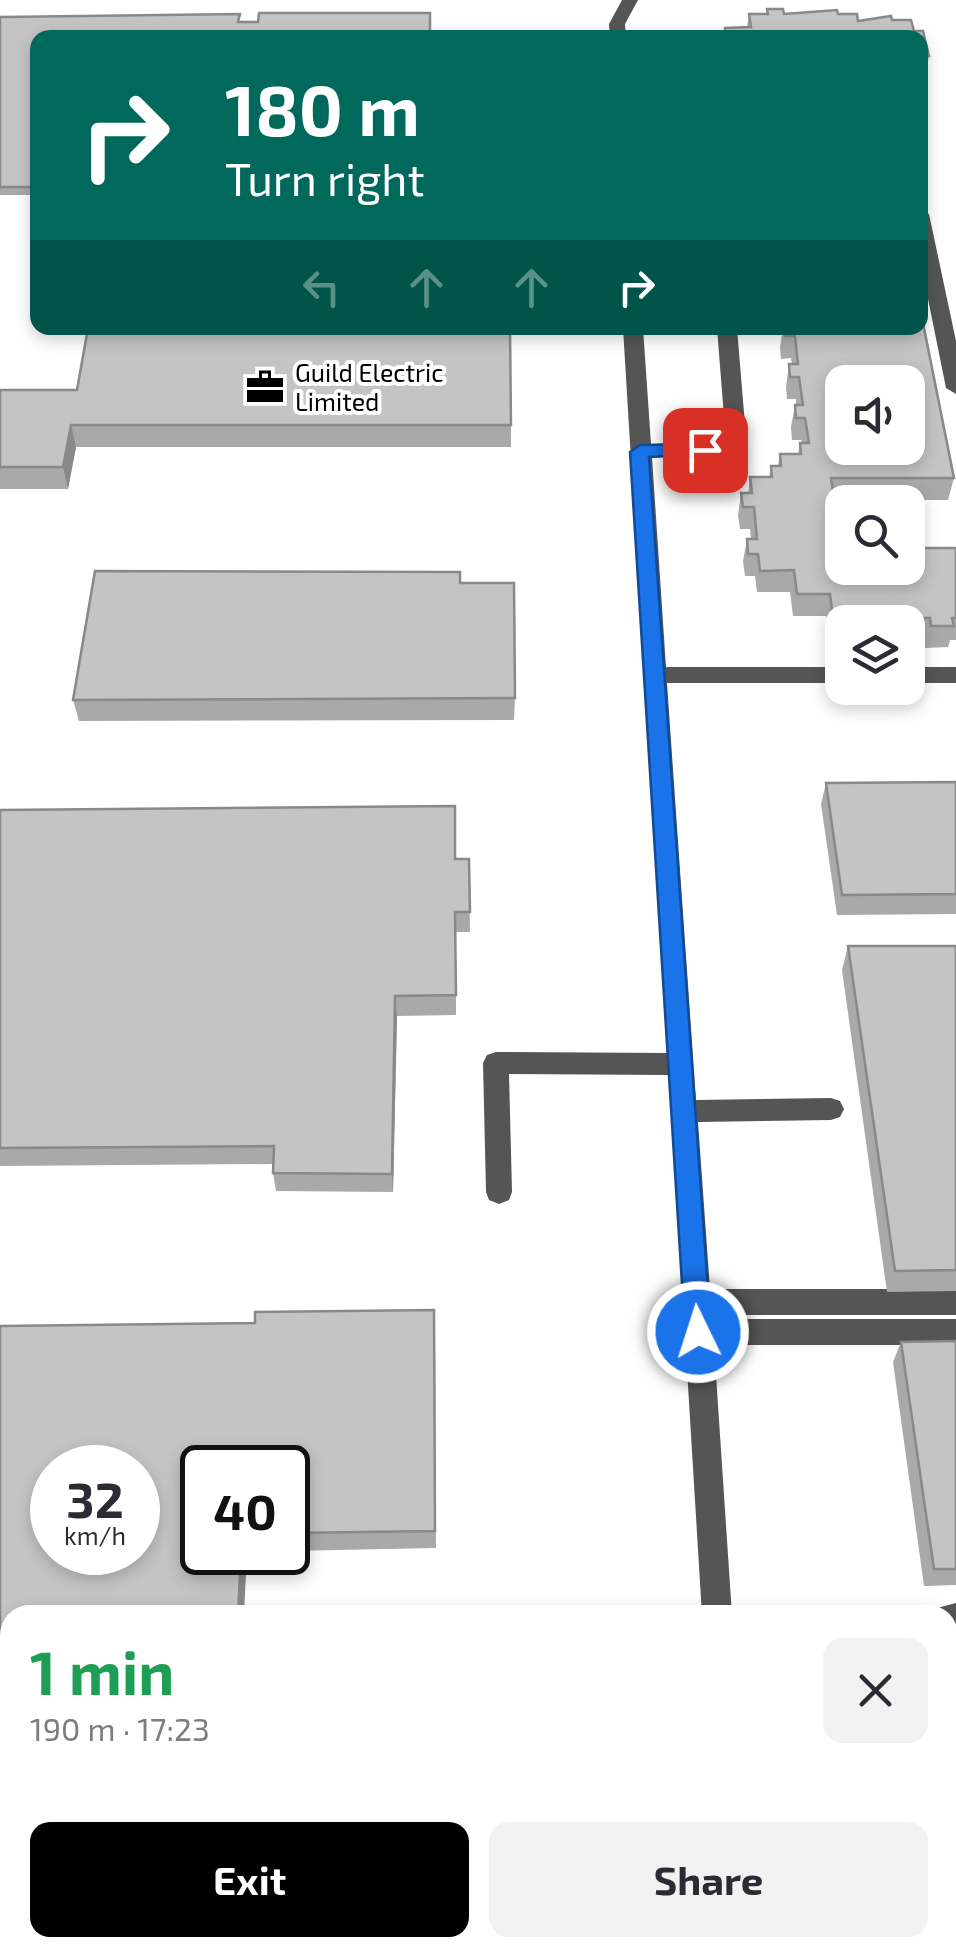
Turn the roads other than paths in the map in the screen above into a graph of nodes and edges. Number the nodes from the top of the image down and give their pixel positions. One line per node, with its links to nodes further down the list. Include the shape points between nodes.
1 (630, 0): 2 (street)
2 (617, 30)
3 (928, 253): 6 (street)
4 (633, 335): 7 (street)
5 (727, 335): 7 (street, via 737,449)
6 (956, 388)
7 (640, 452): 8 (street)
8 (653, 675): 9 (street); 12 (street)
9 (825, 675)
10 (925, 675): 11 (street)
11 (956, 675)
12 (678, 1064): 14 (street); 15 (street, via 496,1063)
13 (831, 1109): 14 (street)
14 (683, 1111): 16 (street)
15 (499, 1192)
16 (696, 1302): 17 (street); 19 (street)
17 (830, 1302): 18 (street); 20 (street)
18 (956, 1302)
19 (698, 1332): 20 (street); 22 (street)
20 (834, 1332): 21 (street)
21 (956, 1332)
22 (716, 1605)

